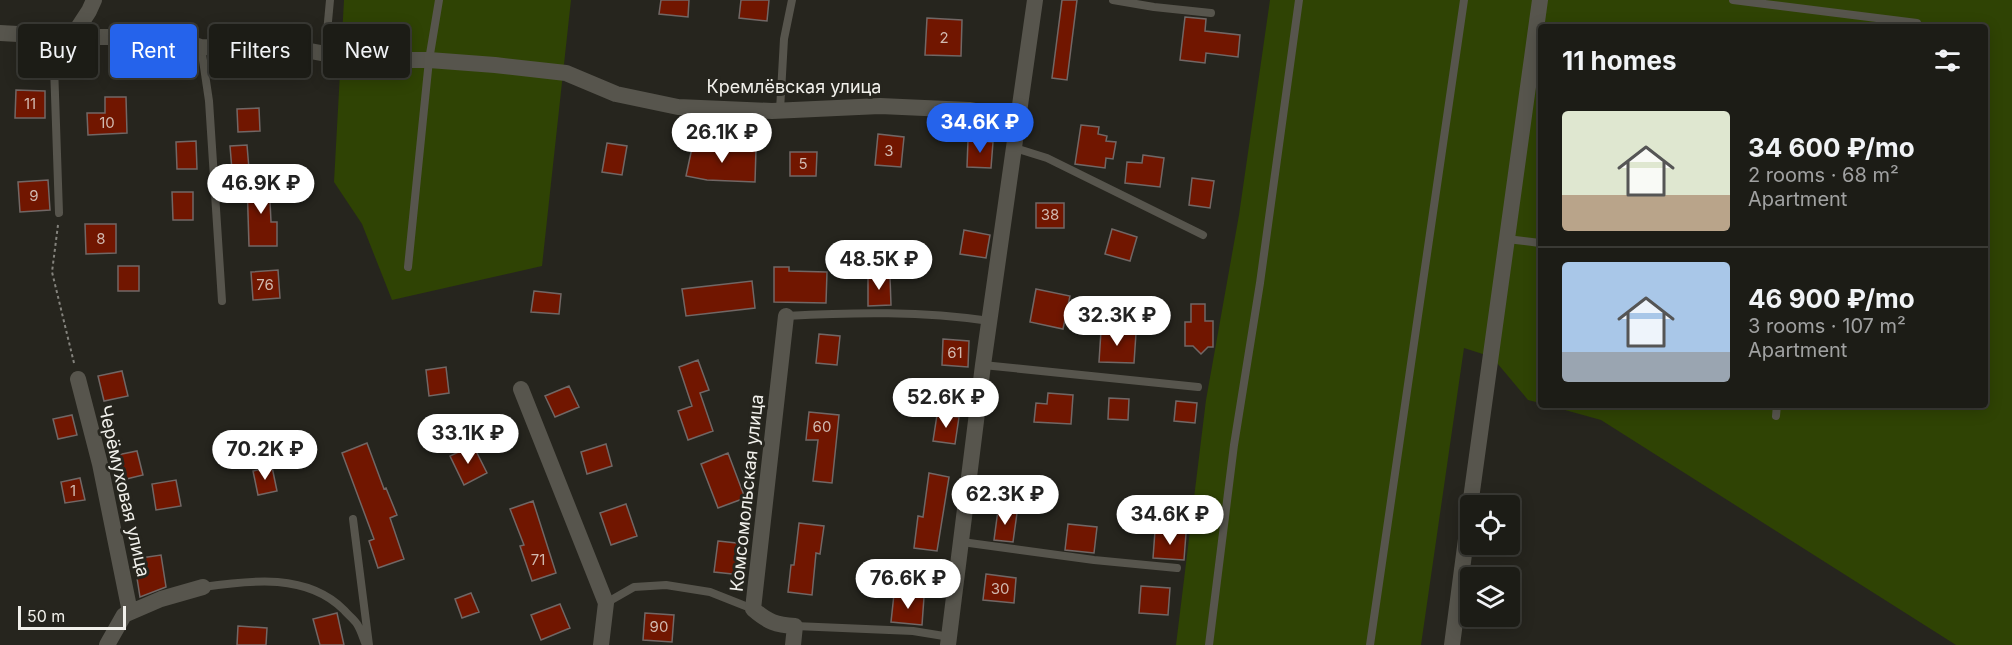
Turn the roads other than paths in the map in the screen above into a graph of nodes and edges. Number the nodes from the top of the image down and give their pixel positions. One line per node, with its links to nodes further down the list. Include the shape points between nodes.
1 (94, 0): 13 (street)
2 (330, 0): 14 (lane)
3 (439, 0): 21 (lane)
4 (792, 0): 23 (lane, via 784,39)
5 (1113, 0): 11 (lane)
6 (1299, 0): 55 (lane)
7 (1464, 0): 56 (lane)
8 (1540, 0): 28 (street)
9 (1733, 0): 12 (lane)
10 (1038, 4): 24 (street)
11 (1211, 13)
12 (1917, 22)
13 (80, 24)
14 (328, 24)
15 (0, 33): 16 (street, Кремлёвская улица)
16 (18, 34)
17 (98, 37): 18 (street, Кремлёвская улица, via 170,37)
18 (201, 47): 19 (street, Кремлёвская улица); 31 (lane, via 209,101)
19 (323, 54)
20 (410, 60): 21 (street, Кремлёвская улица)
21 (429, 60): 23 (street, Кремлёвская улица, via 566,73 616,94 678,106); 30 (lane)
22 (54, 78): 26 (lane)
23 (780, 110): 24 (street, Кремлёвская улица, via 880,106 969,110)
24 (1020, 119): 25 (street)
25 (1015, 148): 27 (lane, via 1047,158); 33 (street)
26 (59, 213)
27 (1203, 236)
28 (1507, 239): 29 (lane); 40 (street)
29 (1538, 243)
30 (408, 267)
31 (222, 301)
32 (786, 316): 33 (lane, via 906,313); 47 (street, Комсомольская улица)
33 (991, 321): 34 (street)
34 (983, 365): 36 (lane); 42 (street)
35 (78, 379): 48 (street, Черёмуховая улица)
36 (1198, 387)
37 (521, 389): 46 (street)
38 (1777, 408): 39 (lane)
39 (1776, 416)
40 (1472, 495)
41 (353, 519): 52 (lane)
42 (962, 542): 44 (lane); 50 (street)
43 (1464, 555): 57 (street)
44 (1177, 568)
45 (203, 587): 48 (street); 52 (lane, via 240,582 302,585 334,600 357,623)
46 (606, 603): 47 (lane, via 634,587 666,585 710,592); 53 (street)
47 (753, 609): 49 (street, Комсомольская улица, via 765,620)
48 (130, 612): 51 (street, via 124,615)
49 (795, 626): 50 (lane, via 912,631); 54 (street)
50 (949, 641)
51 (107, 645)
52 (368, 645)
53 (601, 645)
54 (793, 645)
55 (1209, 645)
56 (1370, 645)
57 (1452, 645)

